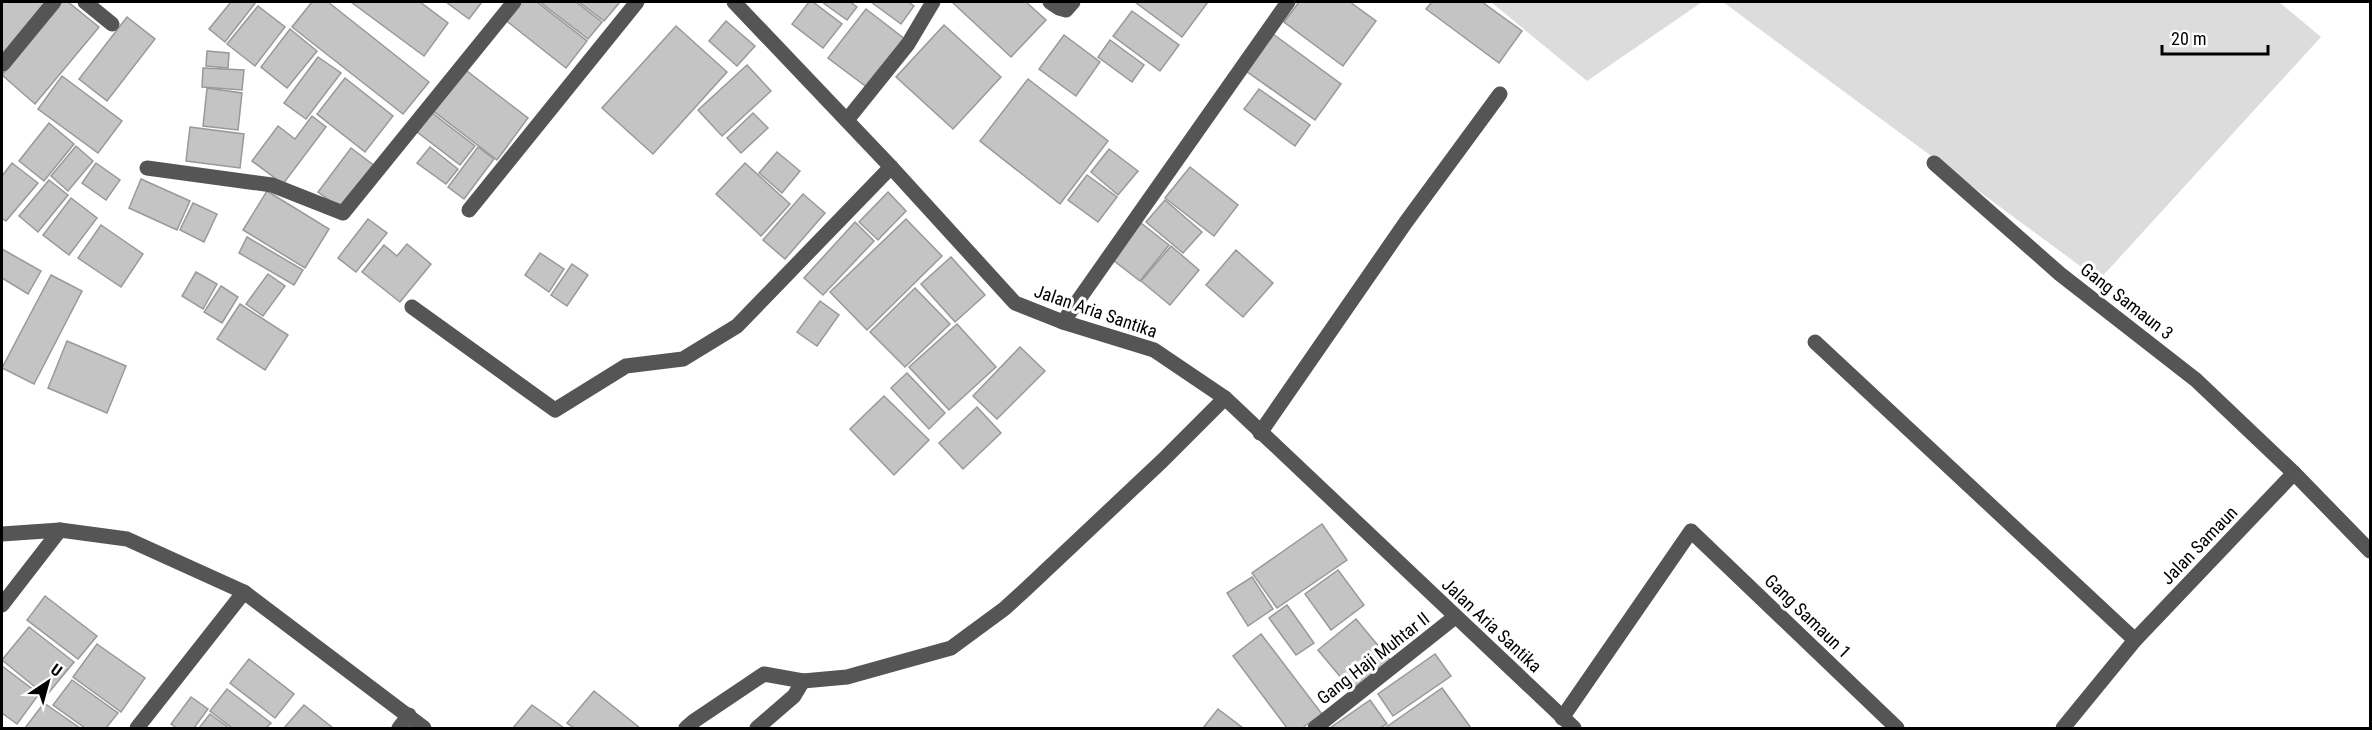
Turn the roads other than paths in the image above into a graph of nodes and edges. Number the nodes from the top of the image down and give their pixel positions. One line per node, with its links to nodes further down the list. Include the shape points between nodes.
1 (54, 2): 11 (street)
2 (85, 2): 10 (street)
3 (514, 2): 16 (street, via 343,213 272,184)
4 (637, 2): 17 (street)
5 (735, 2): 13 (street, Jalan Aria Santika)
6 (933, 2): 13 (street, via 908,44)
7 (1050, 2): 8 (street, via 1066,10)
8 (1073, 2)
9 (1288, 2): 19 (street)
10 (111, 24)
11 (3, 64)
12 (1500, 94): 22 (street)
13 (847, 120): 15 (street, Jalan Aria Santika)
14 (1934, 163): 23 (street, Gang Samaun 3, via 2060,273 2196,380)
15 (891, 166): 18 (street, via 737,326 683,359 626,366 555,410); 19 (street, Jalan Aria Santika, via 1015,303)
16 (147, 168)
17 (469, 210)
18 (412, 307)
19 (1063, 322): 21 (street, Jalan Aria Santika, via 1154,350)
20 (1815, 342): 30 (street)
21 (1225, 398): 22 (street, Jalan Aria Santika); 31 (street, via 1004,609 951,648 847,677)
22 (1260, 433): 29 (street, Jalan Aria Santika)
23 (2294, 473): 26 (street); 30 (street, Jalan Samaun)
24 (60, 530): 25 (street); 27 (street, via 127,539); 28 (street)
25 (2, 534)
26 (2370, 551)
27 (244, 592): 32 (street); 35 (street)
28 (2, 605)
29 (1455, 617): 33 (street, Jalan Aria Santika); 39 (street, Gang Haji Muhtar II)
30 (2135, 640): 42 (street, Jalan Samaun)
31 (803, 681): 34 (street, via 764,674); 38 (street, via 794,696)
32 (409, 715): 36 (street); 37 (street)
33 (1562, 718): 40 (street, Jalan Aria Santika); 41 (street, Gang Samaun 1, via 1691,531)
34 (693, 726)
35 (137, 729)
36 (399, 729)
37 (424, 729)
38 (757, 729)
39 (1315, 729)
40 (1574, 729)
41 (1897, 729)
42 (2063, 729)

